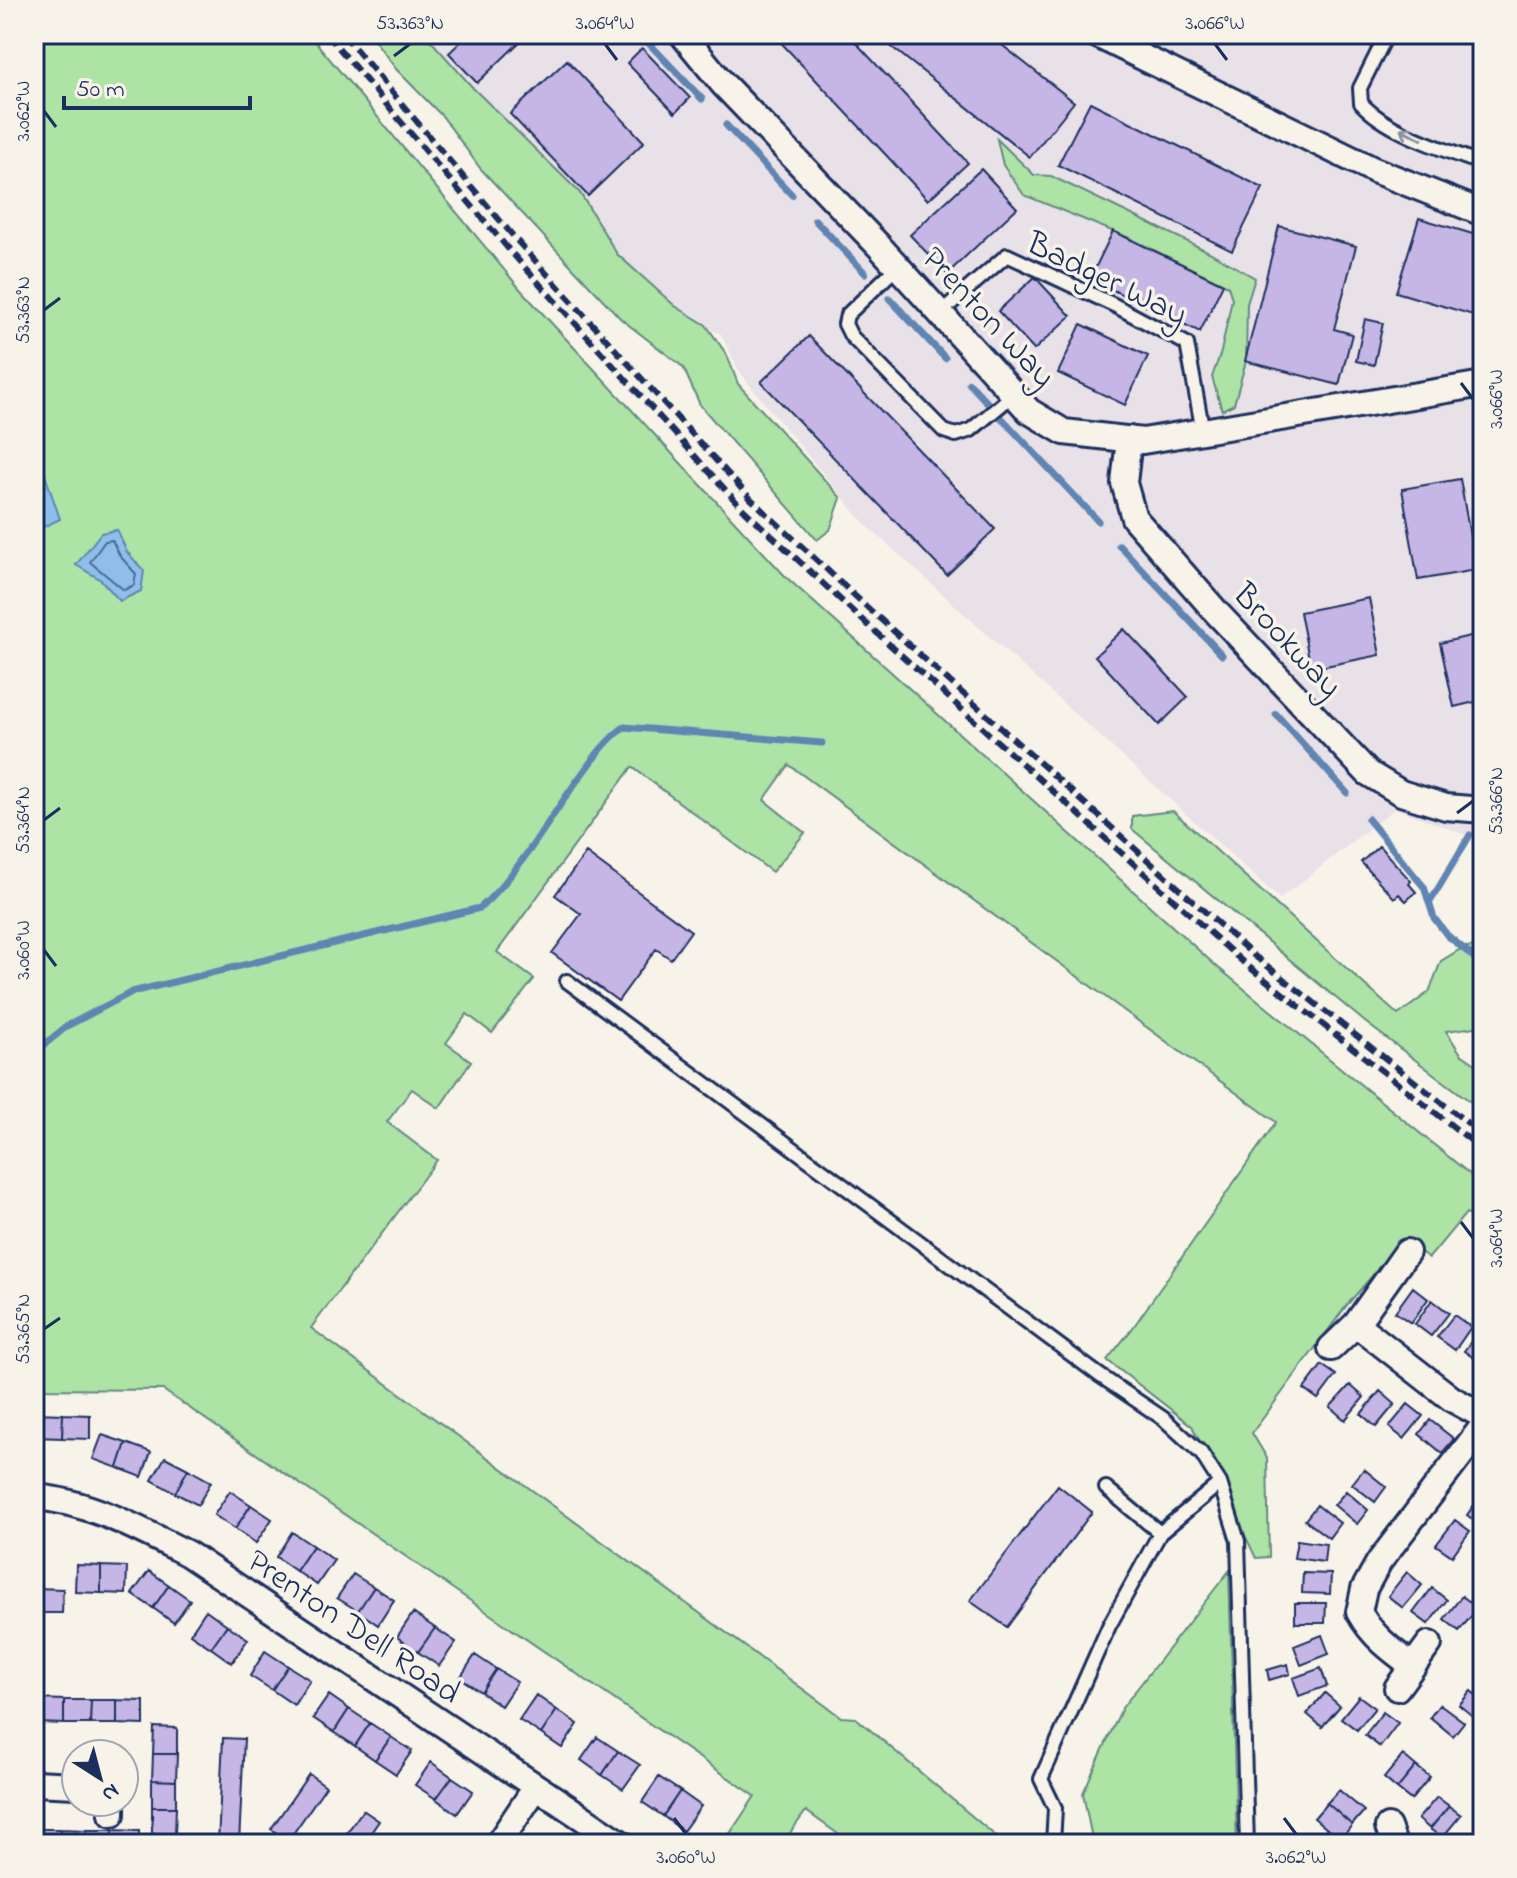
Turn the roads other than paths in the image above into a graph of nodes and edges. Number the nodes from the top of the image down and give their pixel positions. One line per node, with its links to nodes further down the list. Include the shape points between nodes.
1 (682, 34): 6 (street, Prenton Way, via 723,84)
2 (1095, 34): 5 (street, via 1374,170)
3 (1387, 34): 4 (lane, one-way to 3, via 1426,142 1361,103 1360,88)
4 (1483, 164)
5 (1483, 213)
6 (898, 266): 7 (street, Prenton Way); 9 (lane, via 847,315 851,336 944,431 956,435 971,430)
7 (940, 313): 9 (street, Prenton Way); 10 (lane, Badger Way, via 1007,255 1187,344)
8 (1483, 384): 10 (street, Prenton Way)
9 (1014, 394): 11 (street, Prenton Way, via 1029,411 1064,432)
10 (1203, 432): 11 (street, Prenton Way)
11 (1129, 439): 12 (street, Brookway, via 1124,483 1134,518 1368,773 1401,793 1446,807)
12 (1483, 810)
13 (567, 981): 19 (lane, via 1164,1419 1201,1453)
14 (1407, 1252): 15 (street)
15 (1356, 1324): 16 (street); 17 (street, via 1452,1399)
16 (1331, 1348)
17 (1483, 1416)
18 (1483, 1426): 24 (street, via 1364,1589 1359,1612 1367,1626)
19 (1220, 1483): 22 (lane); 32 (lane, via 1238,1541)
20 (1106, 1488): 22 (lane)
21 (34, 1497): 28 (street, Prenton Dell Road, via 124,1521 188,1554)
22 (1160, 1533): 31 (lane, via 1109,1626 1041,1779 1055,1808)
23 (1429, 1644): 24 (street)
24 (1413, 1666): 25 (street)
25 (1397, 1688)
26 (34, 1783): 27 (street)
27 (60, 1784)
28 (536, 1787): 29 (street); 30 (street, Prenton Dell Road)
29 (498, 1844)
30 (622, 1844)
31 (1053, 1844)
32 (1247, 1844)

